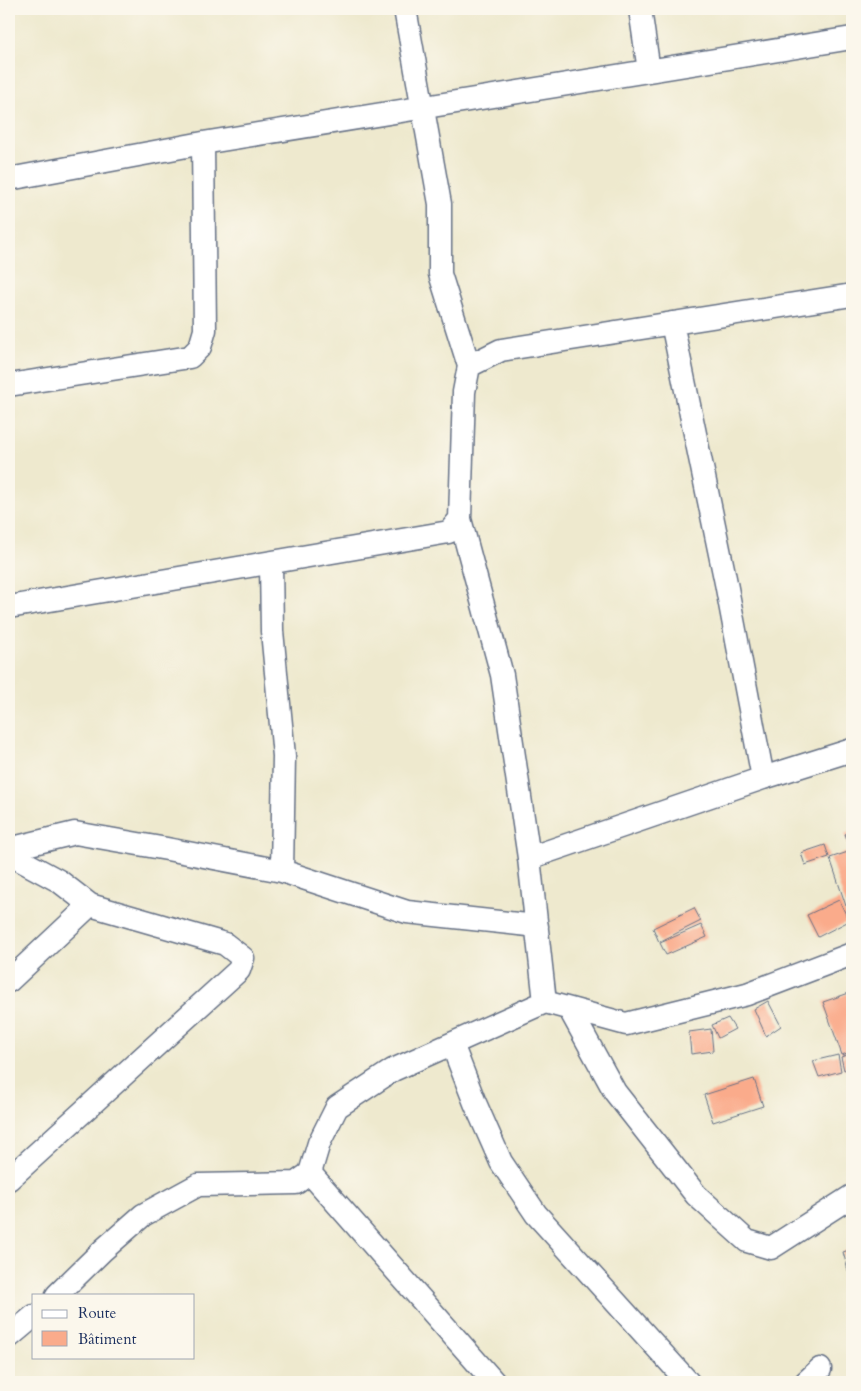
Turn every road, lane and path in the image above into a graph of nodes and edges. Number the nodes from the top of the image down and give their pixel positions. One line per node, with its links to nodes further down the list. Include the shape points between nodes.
1 (405, 9): 5 (street)
2 (640, 9): 4 (street)
3 (852, 38): 4 (street)
4 (649, 71): 5 (street)
5 (423, 107): 6 (street); 10 (street, via 440,204 440,274)
6 (202, 143): 7 (street); 11 (street, via 204,330 200,347 190,357)
7 (9, 179)
8 (852, 295): 9 (street)
9 (672, 323): 10 (street, via 501,350); 16 (street)
10 (469, 366): 12 (street, via 464,392)
11 (9, 385)
12 (460, 519): 13 (street, via 449,532); 19 (street, via 502,675)
13 (271, 563): 14 (street); 20 (street, via 272,632 284,756)
14 (9, 607)
15 (852, 750): 16 (street)
16 (763, 778): 19 (street)
17 (9, 849): 20 (street, via 75,833)
18 (9, 854): 21 (street, via 59,881)
19 (529, 858): 22 (street)
20 (282, 871): 22 (street, via 407,912)
21 (90, 904): 24 (street); 29 (street, via 225,944 243,958 239,970)
22 (537, 926): 25 (street)
23 (852, 954): 26 (street, via 747,994 626,1024)
24 (9, 981)
25 (545, 1002): 26 (street); 27 (street)
26 (570, 1010): 30 (street, via 616,1092 696,1195 747,1241 771,1248)
27 (452, 1044): 28 (street, via 393,1070 337,1107 319,1143); 35 (street, via 501,1162 536,1214)
28 (310, 1174): 31 (street, via 296,1183 198,1185 144,1215); 34 (street)
29 (9, 1179)
30 (852, 1196)
31 (58, 1294)
32 (32, 1318): 33 (street)
33 (9, 1337)
34 (494, 1382)
35 (688, 1382)

